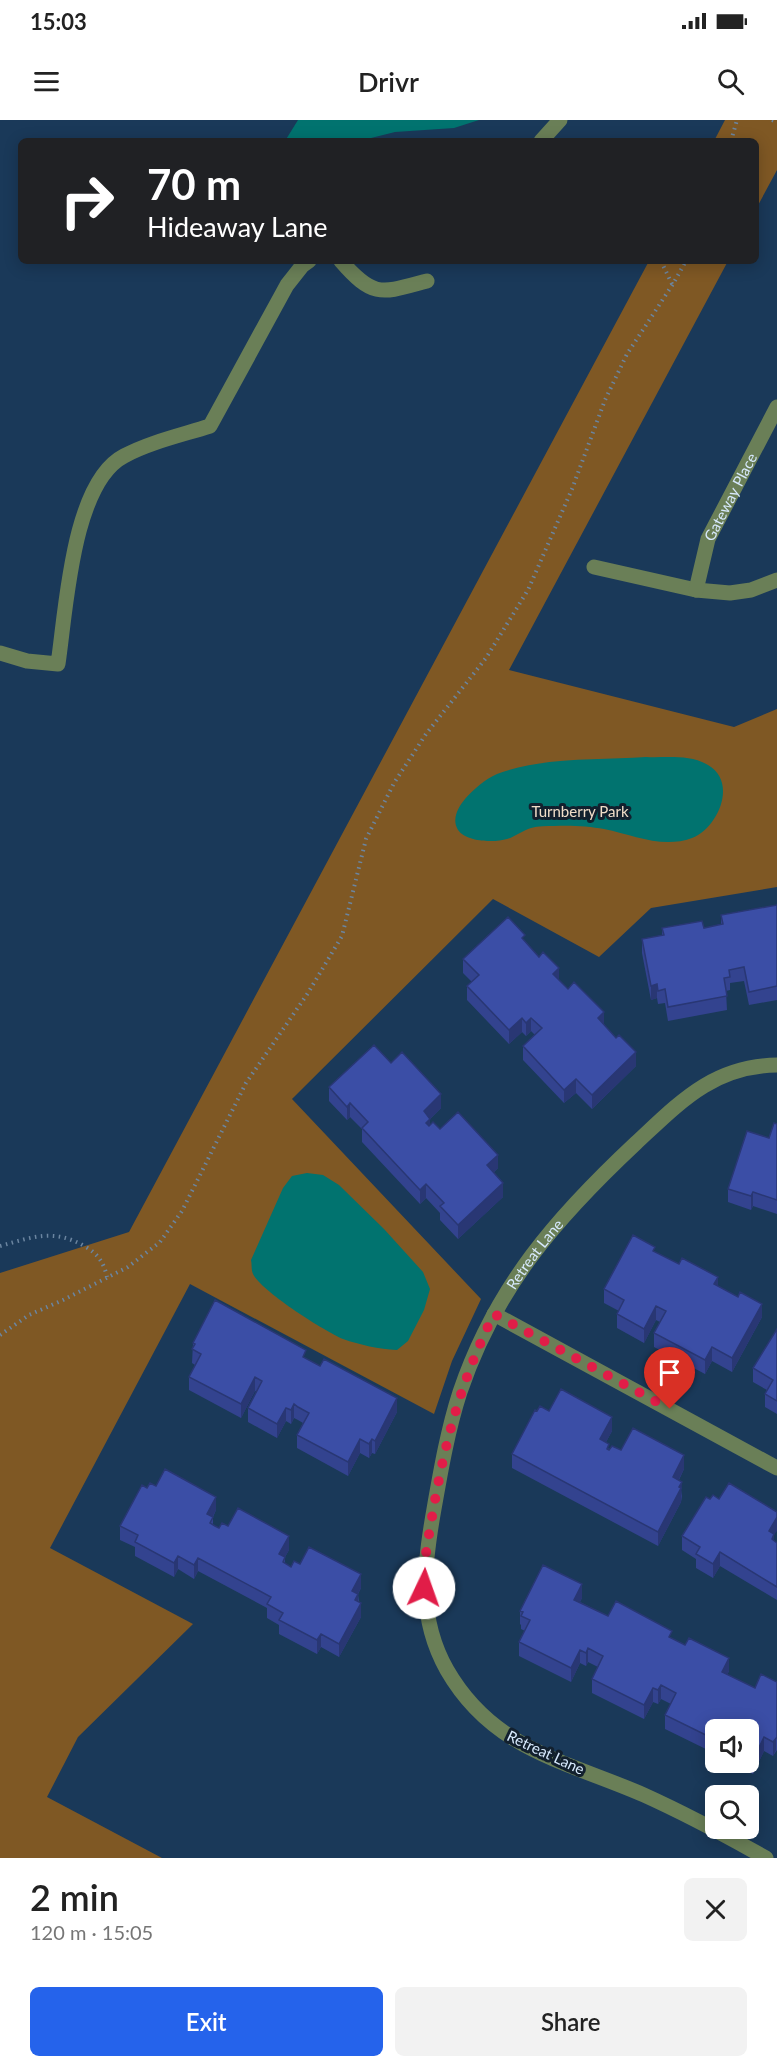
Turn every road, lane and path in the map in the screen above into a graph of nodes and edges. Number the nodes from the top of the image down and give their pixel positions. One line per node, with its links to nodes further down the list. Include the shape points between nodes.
1 (560, 120): 5 (street)
2 (738, 120): 6 (path)
3 (772, 120): 4 (path)
4 (777, 122)
5 (543, 138)
6 (732, 138)
7 (305, 264): 17 (street, via 287,285 210,426 123,457 106,470 92,492 74,547 58,664)
8 (344, 264): 11 (street, via 369,287 386,292)
9 (663, 264): 12 (path)
10 (684, 264): 12 (path)
11 (427, 281)
12 (673, 284): 20 (path, via 627,354 605,400 528,590 486,658 426,734 394,783 366,839 342,936 246,1083 182,1211 160,1242 128,1267)
13 (777, 407): 16 (street, Gateway Place, via 708,539)
14 (594, 567): 16 (street)
15 (777, 580): 16 (street, via 730,593)
16 (696, 590)
17 (0, 653)
18 (777, 1065): 21 (street, Retreat Lane, via 725,1074 682,1101 560,1218)
19 (0, 1246): 20 (path, via 56,1235 74,1240 97,1254)
20 (107, 1277): 22 (path, via 29,1314)
21 (494, 1314): 23 (street); 24 (street, Retreat Lane, via 469,1369 451,1423 427,1548 424,1577 428,1618 445,1667 473,1706 511,1738 665,1805)
22 (0, 1335)
23 (777, 1468)
24 (766, 1858)

